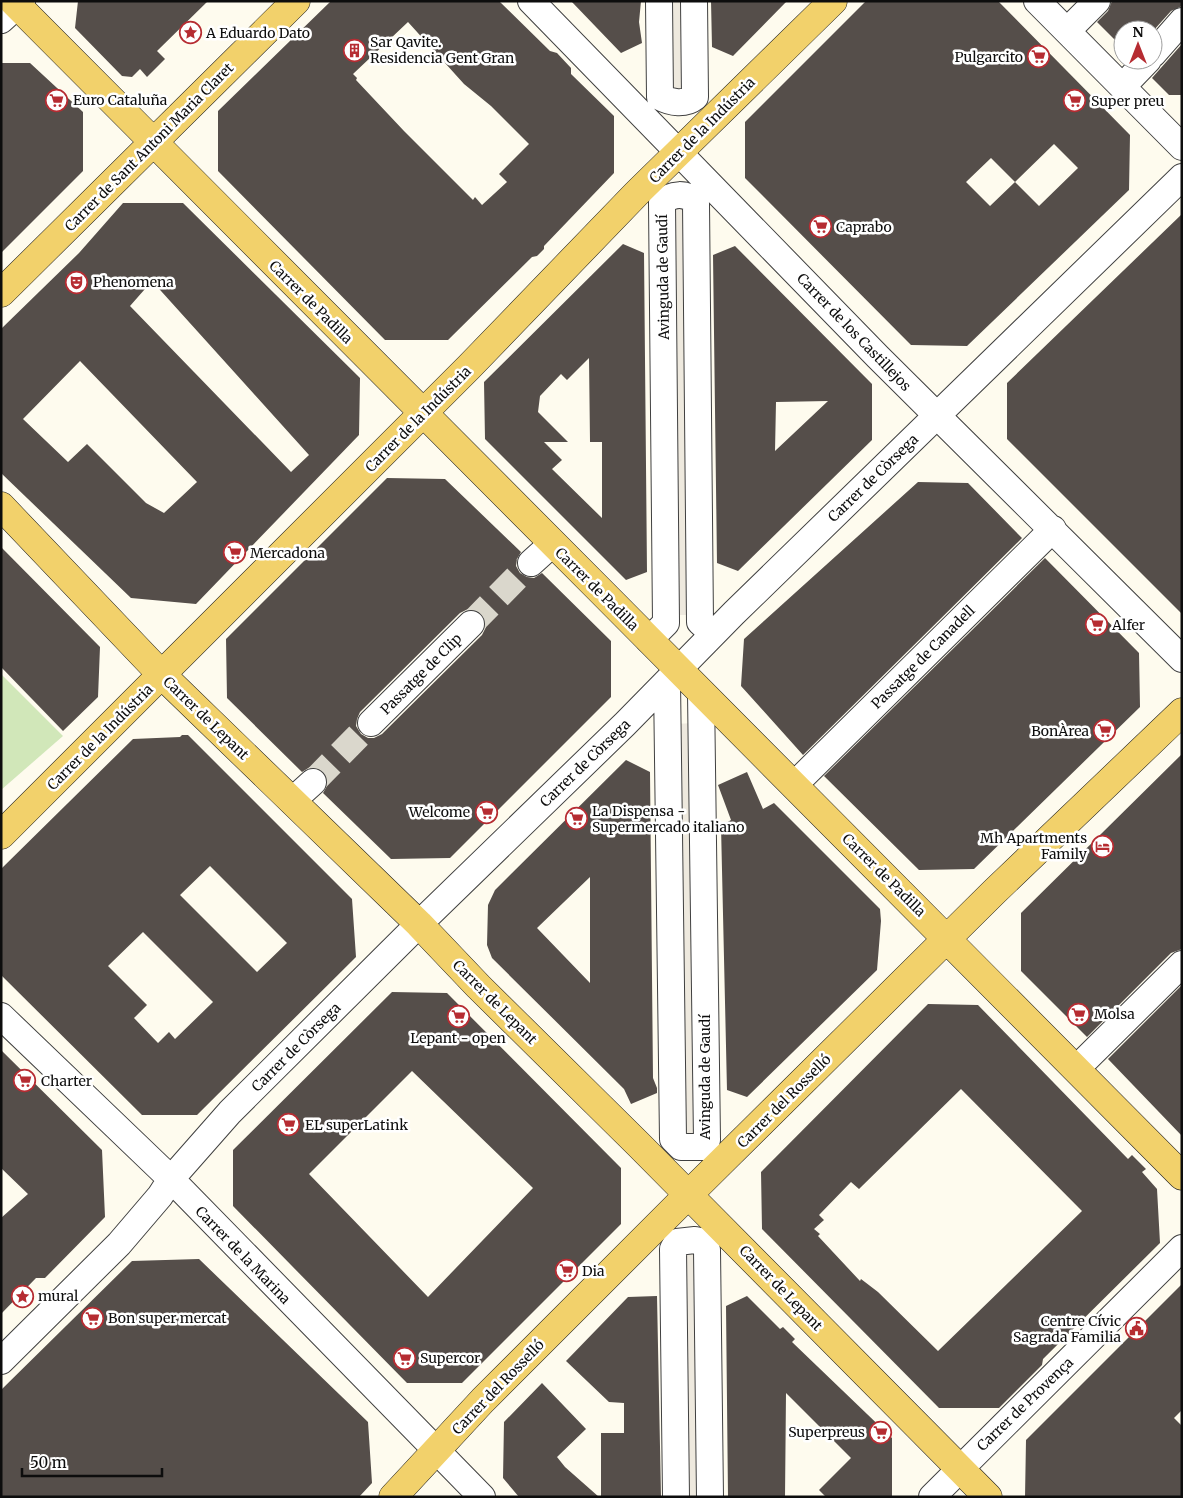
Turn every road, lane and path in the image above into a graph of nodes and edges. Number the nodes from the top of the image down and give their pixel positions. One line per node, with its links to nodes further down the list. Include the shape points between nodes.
1 (296, 1): 14 (main road, Carrer de Sant Antoni Maria Claret)
2 (531, 1): 16 (street, Carrer de los Castillejos)
3 (660, 1): 4 (street, via 660,97 678,103 695,97)
4 (694, 1)
5 (833, 1): 16 (main road, Carrer de la Indústria)
6 (1037, 1): 10 (street)
7 (1098, 1): 10 (street)
8 (14, 7): 14 (main road, Carrer de Padilla)
9 (1182, 21): 11 (street)
10 (1067, 31): 13 (street)
11 (1163, 43)
12 (1138, 70): 13 (street)
13 (1123, 86): 15 (street)
14 (154, 143): 18 (main road, Carrer de Sant Antoni Maria Claret); 19 (main road, Carrer de Padilla)
15 (1182, 147)
16 (680, 152): 19 (main road, Carrer de la Indústria); 20 (street, Carrer de los Castillejos)
17 (1182, 177): 20 (street, Carrer de Còrsega)
18 (1, 293)
19 (423, 414): 23 (main road, Carrer de Padilla); 29 (main road, Carrer de la Indústria)
20 (937, 416): 22 (street, Carrer de los Castillejos); 26 (street, Carrer de Còrsega)
21 (1, 506): 29 (main road, Carrer de Lepant)
22 (1053, 529): 28 (street, Carrer de los Castillejos); 35 (street, Passatge de Canadell)
23 (552, 544): 24 (street); 27 (main road, Carrer de Padilla)
24 (531, 563)
25 (471, 624): 33 (street, Passatge de Clip)
26 (713, 634): 27 (street, Avinguda de Gaudí, via 700,622 696,203 692,198 678,195 662,203 666,622); 30 (street, Carrer de Còrsega)
27 (649, 640): 30 (main road, Carrer de Padilla)
28 (1182, 659)
29 (162, 675): 36 (main road, Carrer de Lepant); 37 (main road, Carrer de la Indústria)
30 (673, 676): 31 (main road, Carrer de Padilla); 31 (street, Avinguda de Gaudí, via 672,1139 681,1147 705,1147 707,1140); 38 (street, Carrer de Còrsega)
31 (702, 694): 35 (main road, Carrer de Padilla)
32 (1182, 712): 39 (main road, Carrer del Rosselló)
33 (371, 724)
34 (312, 782): 36 (street)
35 (794, 785): 39 (main road, Carrer de Padilla)
36 (292, 801): 38 (main road, Carrer de Lepant)
37 (1, 835)
38 (418, 924): 44 (street, Carrer de Còrsega, via 222,1121); 45 (main road, Carrer de Lepant)
39 (948, 938): 42 (main road, Carrer de Padilla); 45 (main road, Carrer del Rosselló)
40 (1182, 964): 42 (street)
41 (1, 1016): 44 (street, Carrer de la Marina)
42 (1076, 1069): 43 (main road, Carrer de Padilla)
43 (1182, 1176)
44 (171, 1180): 47 (street, Carrer de Còrsega, via 119,1244); 48 (street, Carrer de la Marina)
45 (688, 1195): 48 (main road, Carrer del Rosselló); 49 (main road, Carrer de Lepant)
46 (1182, 1248): 49 (street, Carrer de Provença)
47 (1, 1361)
48 (437, 1450): 50 (main road, Carrer del Rosselló); 51 (street, Carrer de la Marina)
49 (960, 1468): 54 (street, Carrer de Provença); 55 (main road, Carrer de Lepant)
50 (393, 1497)
51 (482, 1497)
52 (676, 1497): 53 (street, via 673,1249 677,1242 695,1240 704,1242 707,1250)
53 (710, 1497)
54 (932, 1497)
55 (988, 1497)

